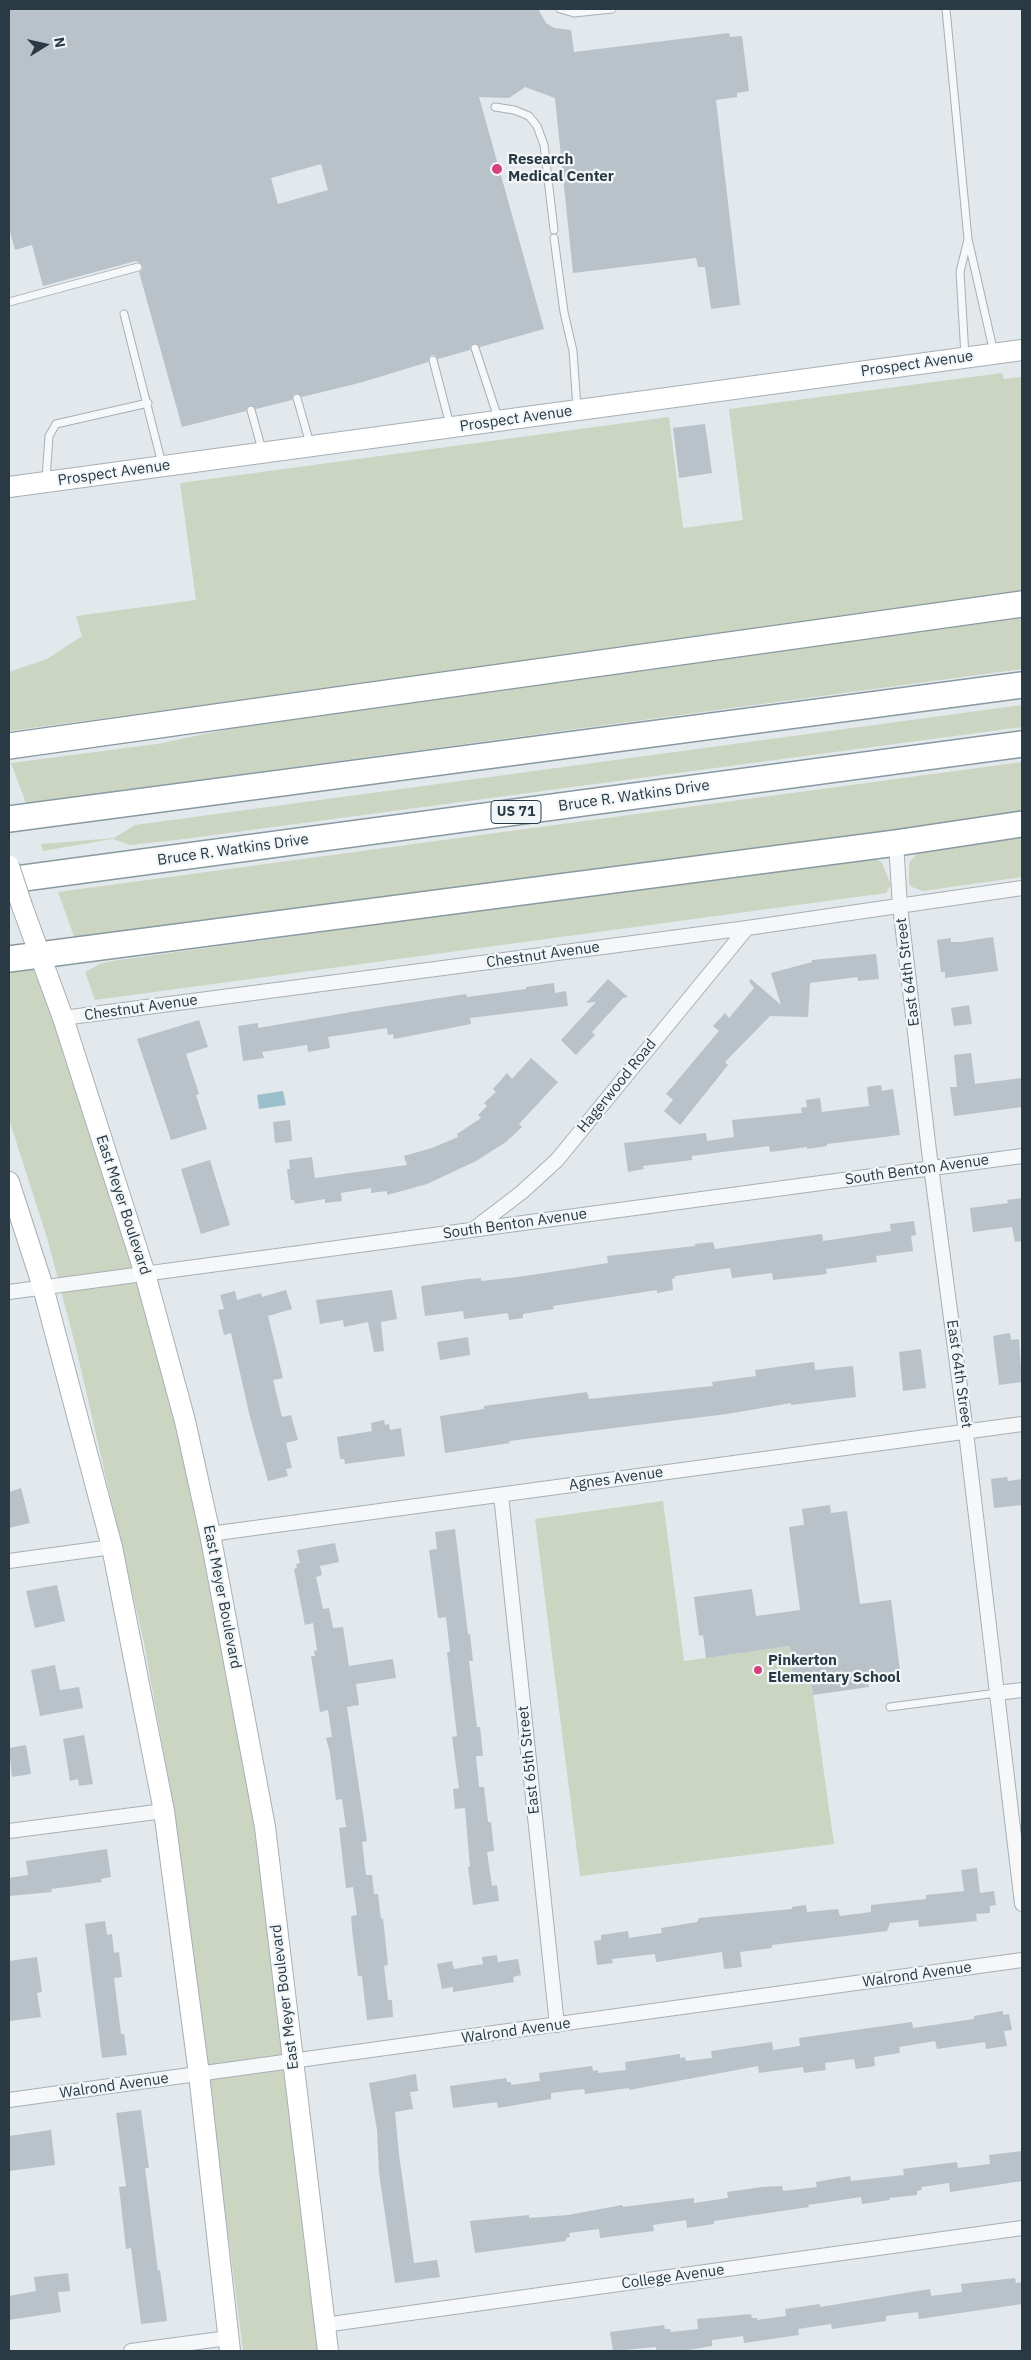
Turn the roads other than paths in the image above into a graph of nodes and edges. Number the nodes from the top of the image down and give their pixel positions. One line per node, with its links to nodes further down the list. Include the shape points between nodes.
1 (560, 9): 2 (lane, via 574,13)
2 (612, 9)
3 (946, 9): 5 (lane)
4 (495, 107): 17 (lane, via 529,116 537,126 544,145 562,295 573,351)
5 (968, 239): 11 (lane); 12 (lane, via 960,272)
6 (138, 267): 7 (lane)
7 (9, 302)
8 (124, 314): 15 (lane)
9 (476, 348): 18 (lane)
10 (1022, 350): 11 (main road, Prospect Avenue)
11 (994, 354): 12 (main road, Prospect Avenue)
12 (965, 357): 17 (main road, Prospect Avenue)
13 (433, 360): 19 (lane)
14 (297, 398): 20 (lane)
15 (148, 403): 22 (lane); 23 (lane, via 56,424 49,436)
16 (251, 410): 21 (lane)
17 (577, 410): 18 (main road, Prospect Avenue)
18 (499, 421): 19 (main road, Prospect Avenue)
19 (450, 428): 20 (main road, Prospect Avenue)
20 (311, 446): 21 (main road, Prospect Avenue)
21 (263, 453): 22 (main road, Prospect Avenue)
22 (162, 467): 23 (main road, Prospect Avenue)
23 (46, 482): 24 (main road, Prospect Avenue)
24 (9, 487)
25 (1022, 604): 28 (highway)
26 (1022, 685): 29 (highway)
27 (1022, 744): 33 (highway, Bruce R. Watkins Drive / US 71)
28 (9, 746)
29 (9, 819)
30 (1022, 824): 31 (highway)
31 (896, 844): 35 (street, East 64th Street); 37 (highway)
32 (9, 866): 37 (main road, East Meyer Boulevard, bridge)
33 (9, 880)
34 (1022, 888): 35 (street, Chestnut Avenue)
35 (900, 906): 36 (street, Chestnut Avenue); 41 (street, East 64th Street)
36 (747, 928): 39 (street, Chestnut Avenue); 43 (street, Hagerwood Road, via 557,1160)
37 (39, 954): 38 (highway); 39 (main road, East Meyer Boulevard)
38 (9, 959)
39 (63, 1018): 44 (main road, East Meyer Boulevard)
40 (1022, 1156): 41 (street, South Benton Avenue)
41 (931, 1168): 43 (street, South Benton Avenue); 48 (street, East 64th Street)
42 (9, 1182): 45 (main road)
43 (473, 1230): 44 (street, South Benton Avenue)
44 (146, 1274): 45 (street, South Benton Avenue); 50 (main road, East Meyer Boulevard, via 185,1421)
45 (43, 1287): 46 (street, South Benton Avenue); 51 (main road)
46 (9, 1292)
47 (1022, 1424): 48 (street, Agnes Avenue)
48 (966, 1432): 49 (street, Agnes Avenue); 54 (street, East 64th Street)
49 (501, 1495): 50 (street, Agnes Avenue); 60 (street, East 65th Street)
50 (210, 1534): 61 (main road, East Meyer Boulevard, via 265,1827)
51 (112, 1547): 52 (street); 56 (main road)
52 (9, 1562)
53 (1022, 1690): 54 (street)
54 (998, 1693): 55 (lane); 58 (street, East 64th Street)
55 (890, 1707)
56 (164, 1811): 57 (street); 62 (main road)
57 (9, 1831)
58 (1022, 1904)
59 (1022, 1960): 60 (street, Walrond Avenue)
60 (557, 2025): 61 (street, Walrond Avenue)
61 (292, 2062): 62 (street, Walrond Avenue); 65 (main road, East Meyer Boulevard)
62 (199, 2074): 63 (street, Walrond Avenue); 66 (main road)
63 (9, 2100)
64 (1022, 2228): 65 (street, College Avenue)
65 (324, 2325): 68 (main road, East Meyer Boulevard)
66 (229, 2345): 67 (street)
67 (131, 2351)
68 (328, 2351)

